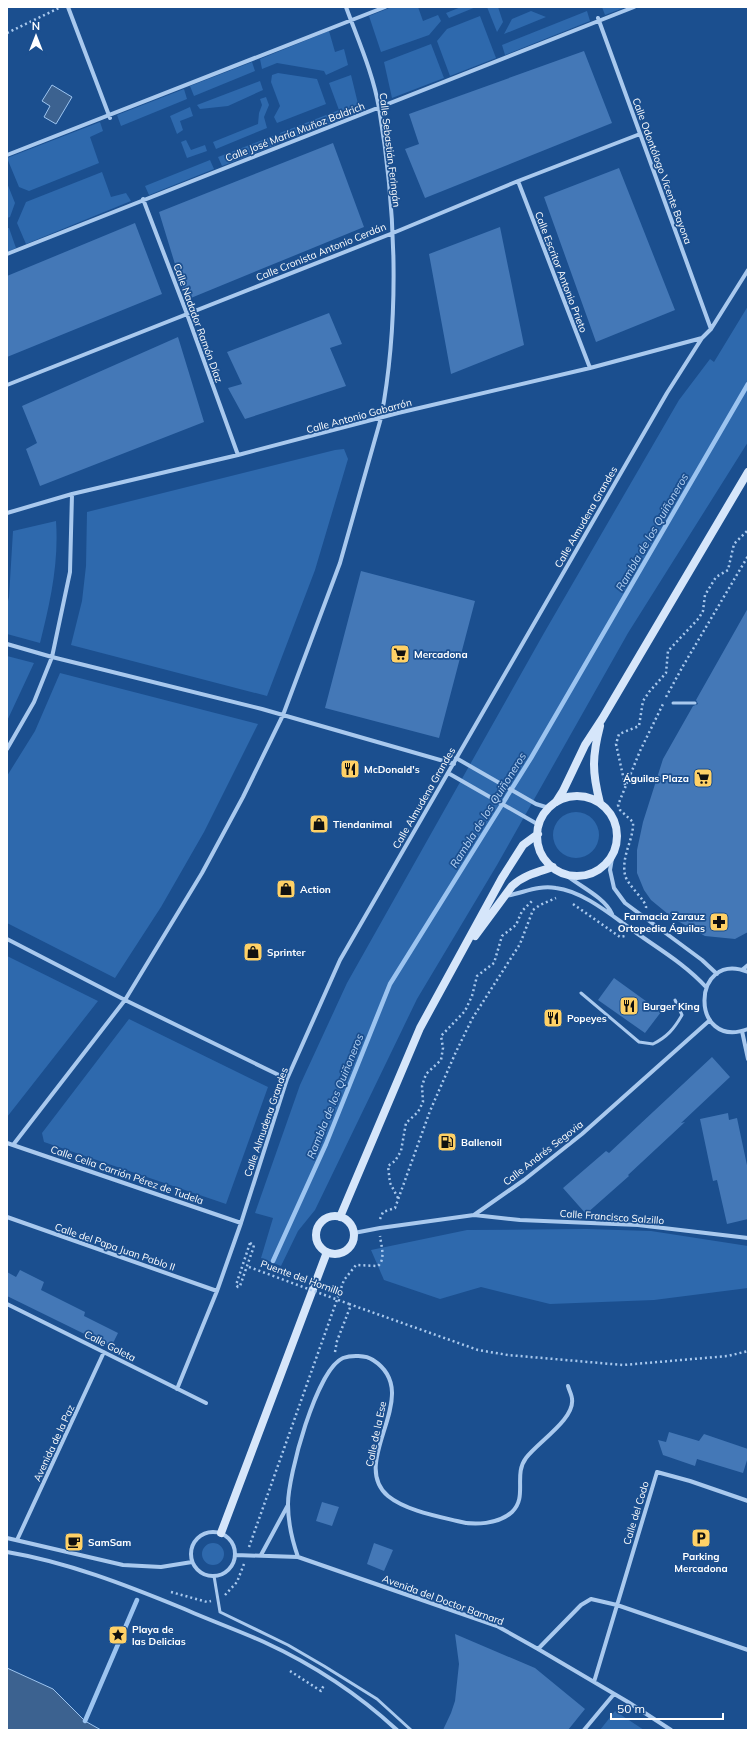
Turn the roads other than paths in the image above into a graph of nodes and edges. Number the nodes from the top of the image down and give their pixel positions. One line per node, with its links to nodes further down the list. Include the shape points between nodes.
1 (68, 7): 8 (street)
2 (346, 7): 5 (street, Calle Sebastián Feringán)
3 (385, 7): 5 (street)
4 (634, 7): 6 (street, Calle José María Muñoz Baldrich)
5 (351, 20): 7 (street, Calle Sebastián Feringán, via 367,63); 8 (street)
6 (598, 20): 7 (street, Calle José María Muñoz Baldrich); 9 (street, Calle Odontólogo Vicente Bayona)
7 (379, 107): 12 (street, Calle José María Muñoz Baldrich); 13 (street, Calle Sebastián Feringán)
8 (109, 117): 10 (street)
9 (640, 134): 11 (street, Calle Cronista Antonio Cerdán); 17 (street, Calle Odontólogo Vicente Bayona)
10 (7, 155)
11 (518, 181): 13 (street, Calle Cronista Antonio Cerdán); 19 (street, Calle Escritor Antonio Prieto)
12 (143, 199): 14 (street, Calle José María Muñoz Baldrich); 16 (street, Calle Nadador Ramón Díaz)
13 (393, 232): 16 (street, Calle Cronista Antonio Cerdán); 21 (street, Calle Sebastián Feringán, via 393,314)
14 (7, 254)
15 (748, 270): 17 (street)
16 (187, 314): 20 (street, Calle Cronista Antonio Cerdán); 22 (street, Calle Nadador Ramón Díaz)
17 (711, 329): 18 (street)
18 (702, 338): 19 (street, Calle Antonio Gabarrón); 33 (street, Calle Almudena Grandes, via 667,393)
19 (590, 368): 21 (street, Calle Antonio Gabarrón)
20 (7, 385)
21 (381, 418): 22 (street, Calle Antonio Gabarrón); 30 (street, Calle Sebastián Feringán, via 340,563)
22 (238, 455): 24 (street, Calle Antonio Gabarrón)
23 (748, 472): 31 (main road)
24 (72, 494): 25 (street, Calle Antonio Gabarrón); 27 (street, via 70,572)
25 (7, 513)
26 (7, 644): 27 (street)
27 (52, 657): 30 (street); 32 (street, via 34,702)
28 (673, 703): 29 (lane)
29 (695, 703)
30 (283, 715): 34 (street); 54 (street, Calle Sebastián Feringán, via 202,873)
31 (602, 719): 36 (main road, via 585,745); 37 (main road, via 594,749 593,770)
32 (7, 749)
33 (456, 758): 34 (street, Calle Almudena Grandes); 38 (street, via 521,796)
34 (454, 764): 35 (street, Calle Almudena Grandes)
35 (448, 773): 39 (street); 60 (street, Calle Almudena Grandes, via 340,960)
36 (556, 802): 37 (main road, via 578,796 591,798); 38 (main road)
37 (600, 803): 41 (main road, via 611,815 616,828)
38 (549, 808): 39 (main road)
39 (539, 825): 40 (main road)
40 (538, 834): 42 (main road, via 542,854); 47 (main road, via 523,845 495,890)
41 (613, 853): 43 (main road, via 606,863 592,872 579,875); 51 (street, via 610,870 614,888 625,903)
42 (553, 867): 43 (main road); 44 (main road, via 527,875)
43 (562, 872): 45 (street, via 609,906)
44 (505, 896): 45 (street, via 520,894 530,889 556,888 570,891); 47 (main road)
45 (612, 914): 52 (street, via 694,973)
46 (7, 939): 54 (street)
47 (460, 956): 65 (main road, via 420,1028)
48 (748, 964): 49 (street)
49 (742, 970): 50 (street); 51 (street, via 728,970)
50 (748, 972)
51 (717, 974): 52 (street)
52 (706, 987): 56 (street, via 704,1003)
53 (581, 994): 55 (lane, via 639,1042 653,1044 664,1038 682,1015)
54 (125, 1000): 60 (street); 62 (street, Calle Sebastián Feringán)
55 (675, 1000)
56 (710, 1020): 58 (street, via 725,1030); 63 (street, Calle Andrés Segovia, via 576,1138 524,1180)
57 (748, 1029): 58 (street)
58 (742, 1031): 59 (street)
59 (748, 1059)
60 (287, 1079): 66 (street, Calle Almudena Grandes)
61 (7, 1143): 62 (street, Calle Celia Carrión Pérez de Tudela)
62 (13, 1145): 66 (street, Calle Celia Carrión Pérez de Tudela)
63 (474, 1215): 67 (street, Calle Andrés Segovia); 68 (street, Calle Francisco Salzillo, via 520,1220 638,1225)
64 (7, 1217): 70 (street, Calle del Papa Juan Pablo II)
65 (340, 1217): 67 (main road, via 350,1224); 69 (main road, via 326,1219 317,1230 318,1243)
66 (241, 1223): 70 (street, Calle Almudena Grandes)
67 (354, 1234): 69 (main road, via 352,1243 346,1251 336,1254)
68 (748, 1238)
69 (326, 1252): 78 (main road)
70 (217, 1292): 74 (street, Calle Almudena Grandes)
71 (7, 1304): 72 (street, Calle Goleta)
72 (104, 1352): 74 (street, Calle Goleta); 80 (street, Avenida de la Paz)
73 (568, 1386): 77 (street, Calle de la Ese, via 572,1399 565,1420 534,1448 523,1462 519,1503 512,1512 500,1519 482,1523 463,1523 402,1504 388,1495 378,1483 375,1471 392,1399 392,1382 383,1368 371,1358 342,1358 319,1391 298,1447)
74 (177, 1389): 75 (street, Calle Goleta)
75 (206, 1403)
76 (748, 1501): 87 (street, Calle del Codo, via 657,1472)
77 (288, 1504): 83 (street, Calle de la Ese); 84 (street, Calle de la Ese, via 291,1535)
78 (221, 1533): 82 (street, via 232,1543); 85 (street, via 208,1532 197,1538 190,1550)
79 (7, 1538): 80 (street)
80 (18, 1540): 85 (street, via 123,1565 161,1567)
81 (7, 1552): 92 (street, via 53,1562 120,1583 264,1642 348,1690 376,1710)
82 (235, 1555): 83 (street, Avenida del Doctor Barnard); 86 (street, via 233,1564 227,1571)
83 (261, 1555): 84 (street, Avenida del Doctor Barnard)
84 (298, 1557): 88 (street, Avenida del Doctor Barnard, via 496,1626)
85 (192, 1562): 86 (street, via 201,1573)
86 (214, 1576): 93 (lane, via 220,1612 288,1645 337,1674 377,1699)
87 (618, 1605): 88 (street, via 591,1599 580,1605); 89 (street); 90 (street, Calle del Codo)
88 (538, 1648): 90 (street, Avenida del Doctor Barnard)
89 (748, 1650)
90 (594, 1682): 91 (street, Avenida del Doctor Barnard)
91 (614, 1694): 94 (street); 95 (street, Avenida del Doctor Barnard)
92 (397, 1730)
93 (412, 1730)
94 (584, 1730)
95 (671, 1730)

